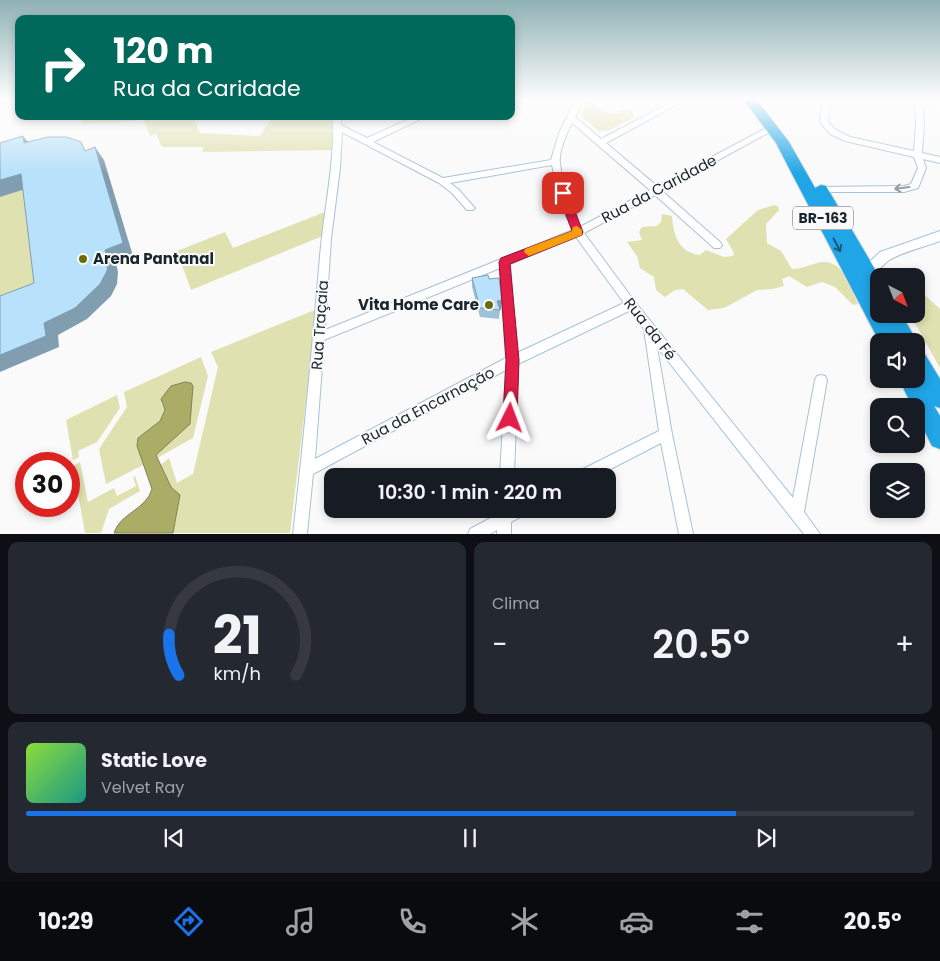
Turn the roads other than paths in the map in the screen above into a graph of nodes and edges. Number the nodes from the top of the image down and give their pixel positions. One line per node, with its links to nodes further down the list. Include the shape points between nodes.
1 (337, 124): 32 (street, Rua Traçaia)
2 (342, 124): 12 (street)
3 (406, 124): 12 (street)
4 (569, 124): 16 (street)
5 (578, 124): 13 (street)
6 (636, 124): 13 (street)
7 (770, 124): 11 (highway, BR-163)
8 (783, 124): 18 (highway, BR-163)
9 (826, 124): 14 (street, via 833,132 848,139)
10 (920, 124): 14 (street)
11 (773, 128): 19 (street, Rua da Caridade); 31 (highway, BR-163, one-way to 31)
12 (368, 141): 17 (street)
13 (600, 143): 19 (street)
14 (918, 155): 15 (street); 18 (street, one-way to 18, via 922,168 915,186 904,189)
15 (940, 160)
16 (555, 162): 17 (street); 21 (street, Rua da Fé, via 567,208)
17 (442, 182): 20 (street)
18 (821, 190): 24 (highway, BR-163)
19 (657, 191): 21 (street, Rua da Caridade); 23 (street)
20 (470, 208)
21 (578, 232): 26 (street, Rua da Caridade); 29 (street, Rua da Fé)
22 (940, 236): 25 (street)
23 (717, 245)
24 (858, 256): 25 (street); 27 (highway, BR-163)
25 (885, 256): 27 (street)
26 (505, 262): 32 (street, Rua da Caridade); 33 (street)
27 (867, 271): 28 (highway, BR-163)
28 (870, 276)
29 (631, 305): 30 (street, Rua da Fé); 33 (street, Rua da Encarnação)
30 (648, 328): 38 (street); 43 (street, Rua da Fé)
31 (884, 333)
32 (320, 337): 42 (street, Rua Traçaia)
33 (512, 360): 40 (street); 42 (street, Rua da Encarnação)
34 (925, 372): 37 (highway)
35 (821, 380): 43 (street)
36 (913, 388): 39 (highway)
37 (940, 398)
38 (666, 434): 41 (street); 49 (street)
39 (940, 438)
40 (507, 468)
41 (600, 468)
42 (308, 470): 46 (street, Rua Traçaia)
43 (797, 512): 50 (street, Rua da Fé)
44 (498, 518): 47 (street)
45 (505, 518): 48 (street)
46 (300, 534)
47 (475, 534)
48 (504, 534)
49 (686, 534)
50 (813, 534)

